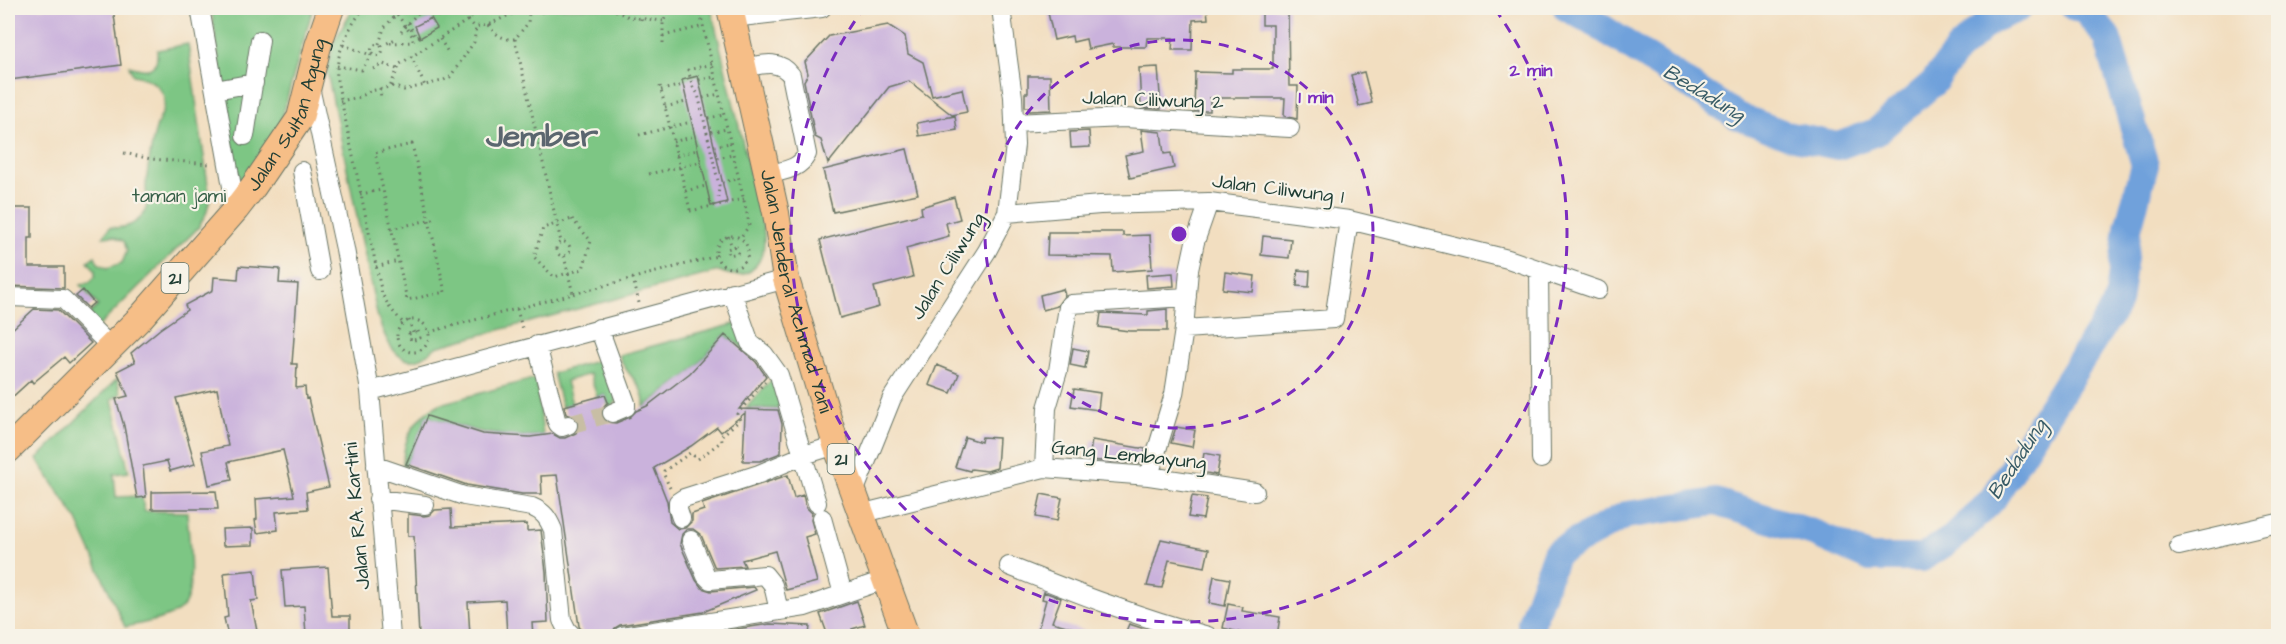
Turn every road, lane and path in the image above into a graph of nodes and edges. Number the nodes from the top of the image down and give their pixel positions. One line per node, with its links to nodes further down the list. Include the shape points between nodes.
1 (200, 8): 55 (street)
2 (331, 8): 49 (highway, Jalan Sultan Agung / 21)
3 (364, 8): 37 (path, via 353,21)
4 (402, 8): 18 (path)
5 (422, 8): 6 (path, via 436,16); 23 (path)
6 (455, 8)
7 (480, 8): 20 (path)
8 (553, 8): 15 (path)
9 (610, 8): 21 (path)
10 (644, 8): 21 (path)
11 (698, 8): 16 (path); 26 (path)
12 (822, 8): 17 (street)
13 (1001, 8): 65 (street, Jalan Ciliwung)
14 (529, 12): 15 (path); 22 (path); 24 (path, via 514,13)
15 (546, 12): 19 (path)
16 (677, 12)
17 (731, 13): 44 (highway, Jalan Jenderal Achmad Yani / 21)
18 (397, 14): 23 (path); 38 (path, via 384,28)
19 (546, 17)
20 (468, 20): 27 (path); 32 (path)
21 (641, 20): 30 (path, via 664,19)
22 (528, 23): 25 (path); 33 (path)
23 (407, 25): 28 (path); 29 (path); 35 (path, via 413,42)
24 (488, 25): 27 (path); 33 (path, via 504,39)
25 (536, 25)
26 (704, 26): 30 (path); 42 (path)
27 (476, 27): 53 (path, via 474,42 450,77)
28 (401, 32)
29 (419, 36)
30 (663, 36): 36 (path)
31 (395, 39): 35 (path)
32 (440, 39): 40 (path); 41 (path)
33 (515, 39): 104 (path)
34 (260, 40): 50 (street)
35 (390, 43): 38 (path)
36 (663, 43)
37 (343, 45): 39 (path); 43 (path)
38 (380, 45): 39 (path, via 373,46); 39 (path, via 383,50 379,55)
39 (372, 54): 43 (path, via 362,70)
40 (449, 54)
41 (411, 56): 46 (path); 53 (path)
42 (712, 63): 47 (path); 96 (path, via 688,70 698,94 719,185)
43 (337, 66): 59 (path)
44 (743, 68): 86 (highway, Jalan Jenderal Achmad Yani / 21); 86 (street, via 772,63 791,75 807,154 796,167)
45 (373, 69): 46 (path, via 383,64)
46 (397, 69): 52 (path)
47 (716, 77): 48 (path); 56 (path)
48 (699, 81)
49 (309, 82): 98 (street, Jalan RA. Kartini); 99 (highway, Jalan Sultan Agung / 21, via 296,125)
50 (254, 83): 55 (street); 71 (street)
51 (683, 85): 61 (path, via 660,88)
52 (392, 86): 53 (path, via 404,90); 54 (path)
53 (425, 86)
54 (380, 88): 57 (path); 59 (path)
55 (215, 90): 99 (street)
56 (719, 94): 58 (path); 62 (path)
57 (381, 98)
58 (703, 98)
59 (340, 101): 94 (path)
60 (686, 102): 61 (path)
61 (665, 107): 66 (path)
62 (724, 115): 63 (path); 68 (path)
63 (708, 118)
64 (691, 122): 66 (path)
65 (1014, 123): 67 (street, Jalan Ciliwung 2, via 1124,118); 101 (street, Jalan Ciliwung)
66 (670, 128): 70 (path); 73 (path)
67 (1290, 128)
68 (728, 129): 69 (path); 74 (path)
69 (711, 132)
70 (639, 135)
71 (245, 136)
72 (695, 136): 73 (path)
73 (673, 142): 78 (path)
74 (731, 142): 75 (path); 79 (path)
75 (714, 146)
76 (698, 150): 78 (path)
77 (124, 153): 82 (path)
78 (676, 155): 83 (path)
79 (733, 155): 80 (path); 87 (path)
80 (717, 158)
81 (701, 162): 83 (path)
82 (210, 164)
83 (680, 167): 85 (path); 93 (path)
84 (302, 171): 100 (street)
85 (649, 174)
86 (767, 175): 120 (highway, Jalan Jenderal Achmad Yani / 21)
87 (739, 178): 90 (path); 95 (path)
88 (425, 180): 89 (path)
89 (420, 181): 92 (path, via 412,144 375,153); 102 (path)
90 (722, 182)
91 (706, 186): 93 (path)
92 (383, 189): 94 (path); 105 (path)
93 (685, 190): 95 (path, via 691,213)
94 (360, 194): 115 (path)
95 (744, 199): 107 (path, via 749,226)
96 (718, 200)
97 (1209, 202): 101 (street, Jalan Ciliwung 1); 103 (street, Jalan Ciliwung 1); 125 (street, via 1195,242)
98 (335, 206): 100 (street); 138 (street, Jalan RA. Kartini)
99 (236, 209): 136 (highway, Jalan Sultan Agung / 21)
100 (301, 212): 117 (street)
101 (1006, 213): 151 (street, Jalan Ciliwung, via 987,251 892,398)
102 (431, 220): 105 (path); 111 (path)
103 (1349, 220): 116 (street, Jalan Ciliwung 1); 132 (street, via 1334,319)
104 (557, 224): 108 (path); 118 (path, via 543,228 534,257 554,277); 118 (path, via 572,219 591,241 583,269)
105 (392, 229): 114 (path)
106 (728, 236): 107 (path); 109 (path); 113 (path, via 718,244)
107 (740, 238): 113 (path, via 748,254 742,264 730,267)
108 (561, 242): 112 (path, via 570,250); 112 (path, via 555,249)
109 (732, 247)
110 (441, 253): 111 (path)
111 (436, 254): 114 (path, via 445,292 407,300)
112 (564, 256): 118 (path)
113 (717, 256): 119 (path)
114 (398, 261): 115 (path)
115 (376, 267): 129 (path, via 382,294)
116 (1539, 270): 121 (street, Jalan Ciliwung 1); 144 (street)
117 (320, 271)
118 (568, 273): 123 (path)
119 (633, 278): 123 (path); 126 (path)
120 (786, 279): 122 (street); 141 (highway, Jalan Jenderal Achmad Yani / 21)
121 (1598, 290)
122 (732, 292): 130 (street); 137 (street, via 750,343)
123 (573, 294): 127 (path)
124 (8, 297): 136 (street, via 63,299)
125 (1187, 297): 132 (street); 146 (street, via 1068,307 1058,371 1047,408)
126 (638, 299)
127 (517, 308): 131 (path); 133 (path)
128 (409, 320): 129 (path); 133 (path, via 421,322); 134 (path)
129 (404, 323): 133 (path, via 399,327 397,340 405,350 423,348)
130 (599, 328): 135 (street); 139 (street, via 626,403 622,410)
131 (523, 329)
132 (1184, 329): 147 (street, via 1174,394)
133 (429, 332)
134 (413, 333)
135 (537, 345): 138 (street); 140 (street, via 558,424)
136 (111, 347): 142 (highway, Jalan Sultan Agung / 21)
137 (776, 369): 143 (street); 152 (path, via 737,414 740,420 722,436 722,441 699,459 690,453 664,471)
138 (369, 391): 145 (street, Jalan RA. Kartini)
139 (612, 413)
140 (568, 425)
141 (836, 445): 143 (street); 151 (highway, Jalan Jenderal Achmad Yani / 21)
142 (8, 450)
143 (804, 455): 152 (street, via 684,498); 158 (street)
144 (1540, 459)
145 (376, 466): 149 (street, Jalan RA. Kartini); 161 (street, via 464,496 541,510 553,530 562,620)
146 (1044, 468): 147 (street, Gang Lembayung); 151 (street, Gang Lembayung)
147 (1149, 476): 148 (street, Gang Lembayung)
148 (1255, 492)
149 (378, 498): 150 (street); 160 (street, Jalan RA. Kartini)
150 (425, 505)
151 (856, 505): 157 (highway, Jalan Jenderal Achmad Yani / 21)
152 (680, 510)
153 (2278, 523): 155 (street)
154 (691, 540): 159 (street, via 710,580 765,575 773,585)
155 (2179, 546)
156 (1009, 566): 164 (street, via 1175,628)
157 (884, 580): 158 (street); 163 (highway, Jalan Jenderal Achmad Yani / 21)
158 (843, 594): 159 (street, via 805,608)
159 (779, 611): 162 (street)
160 (391, 636)
161 (573, 636)
162 (622, 636)
163 (906, 636)
164 (1208, 636)

